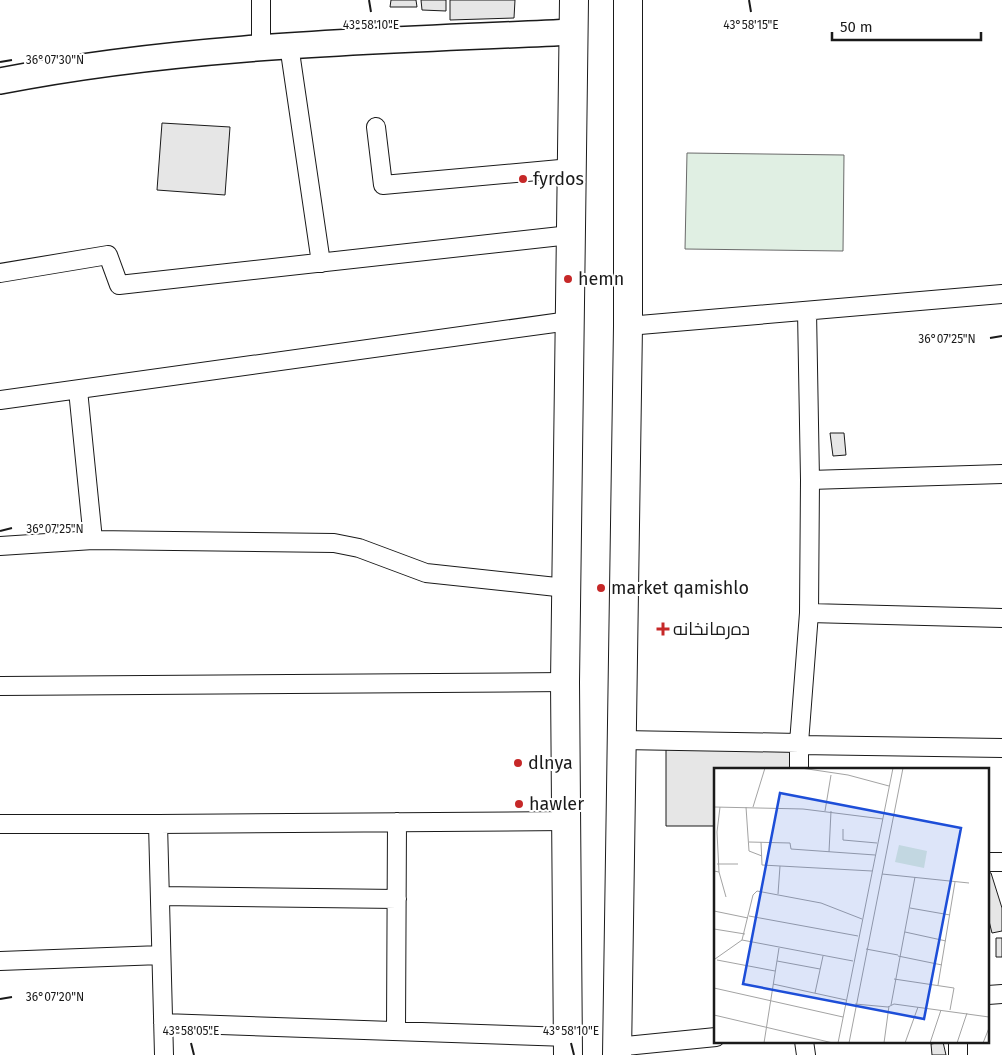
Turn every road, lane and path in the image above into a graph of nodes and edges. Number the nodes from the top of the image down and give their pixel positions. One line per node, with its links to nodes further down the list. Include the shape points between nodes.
1 (261, 0): 6 (street)
2 (574, 0): 4 (highway)
3 (628, 0): 16 (highway)
4 (574, 32): 5 (street); 9 (highway)
5 (289, 45): 6 (street); 11 (street)
6 (261, 48): 7 (street, via 138,60)
7 (0, 80)
8 (376, 127): 9 (street, via 383,186)
9 (571, 168): 10 (highway)
10 (570, 236): 11 (street); 15 (highway)
11 (321, 263): 12 (street, via 118,286 108,254)
12 (0, 273)
13 (1002, 294): 14 (street)
14 (807, 311): 16 (street); 20 (street)
15 (569, 321): 17 (street); 23 (highway)
16 (628, 326): 28 (highway)
17 (78, 390): 18 (street); 21 (street)
18 (0, 400)
19 (1002, 474): 20 (street)
20 (810, 480): 24 (street)
21 (93, 540): 22 (street); 23 (street, via 334,543 359,548 426,573)
22 (0, 546)
23 (566, 588): 26 (highway)
24 (809, 613): 25 (street); 29 (street)
25 (1002, 618)
26 (565, 682): 27 (street); 32 (highway)
27 (0, 686)
28 (622, 740): 29 (street); 46 (highway)
29 (799, 744): 30 (street); 31 (street)
30 (1002, 748)
31 (799, 768)
32 (566, 821): 33 (street); 45 (highway)
33 (397, 822): 35 (street); 37 (street)
34 (0, 824): 35 (street)
35 (158, 824): 36 (street)
36 (160, 896): 37 (street); 38 (street)
37 (396, 899): 41 (street)
38 (161, 955): 39 (street); 40 (street)
39 (0, 961)
40 (163, 1023): 41 (street); 47 (street)
41 (396, 1031): 45 (street)
42 (714, 1037): 46 (street)
43 (804, 1042): 48 (street)
44 (958, 1042): 49 (street)
45 (568, 1046)
46 (616, 1051)
47 (164, 1055)
48 (806, 1055)
49 (958, 1055)

